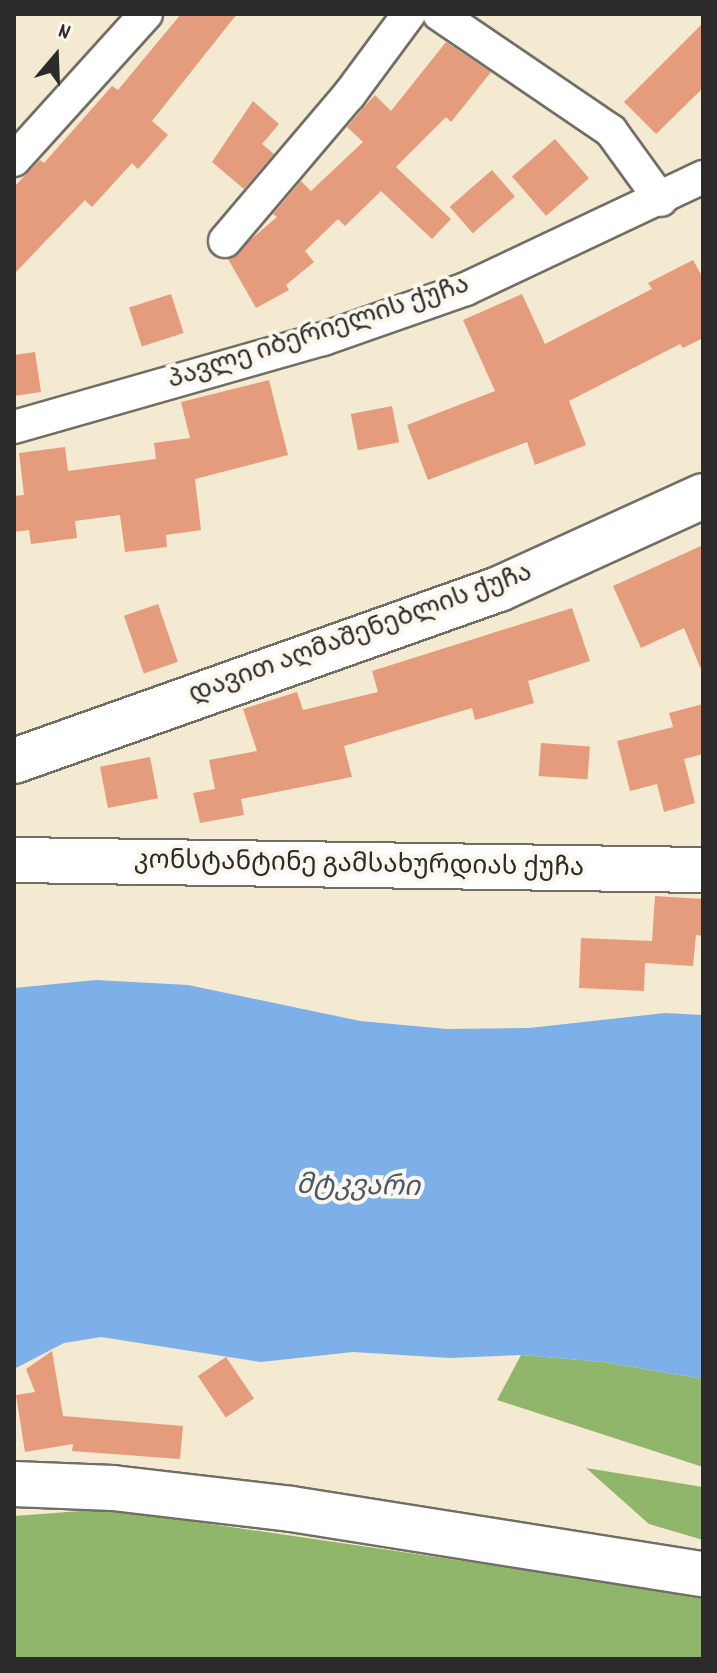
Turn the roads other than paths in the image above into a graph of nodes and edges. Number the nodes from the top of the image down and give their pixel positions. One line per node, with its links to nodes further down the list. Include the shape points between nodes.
1 (146, 14): 4 (street)
2 (409, 14): 7 (street, via 349,95)
3 (439, 14): 6 (street, via 611,131)
4 (14, 160)
5 (703, 177): 6 (street, პავლე იბერიელის ქუჩა)
6 (661, 200): 8 (street, პავლე იბერიელის ქუჩა, via 466,289 366,324)
7 (225, 241)
8 (14, 427)
9 (703, 496): 10 (main road, დავით აღმაშენებლის ქუჩა, via 499,589)
10 (14, 761)
11 (14, 860): 12 (main road, კონსტანტინე გამსახურდიას ქუჩა)
12 (703, 870)
13 (14, 1484): 14 (main road, via 113,1488 291,1509)
14 (703, 1574)

